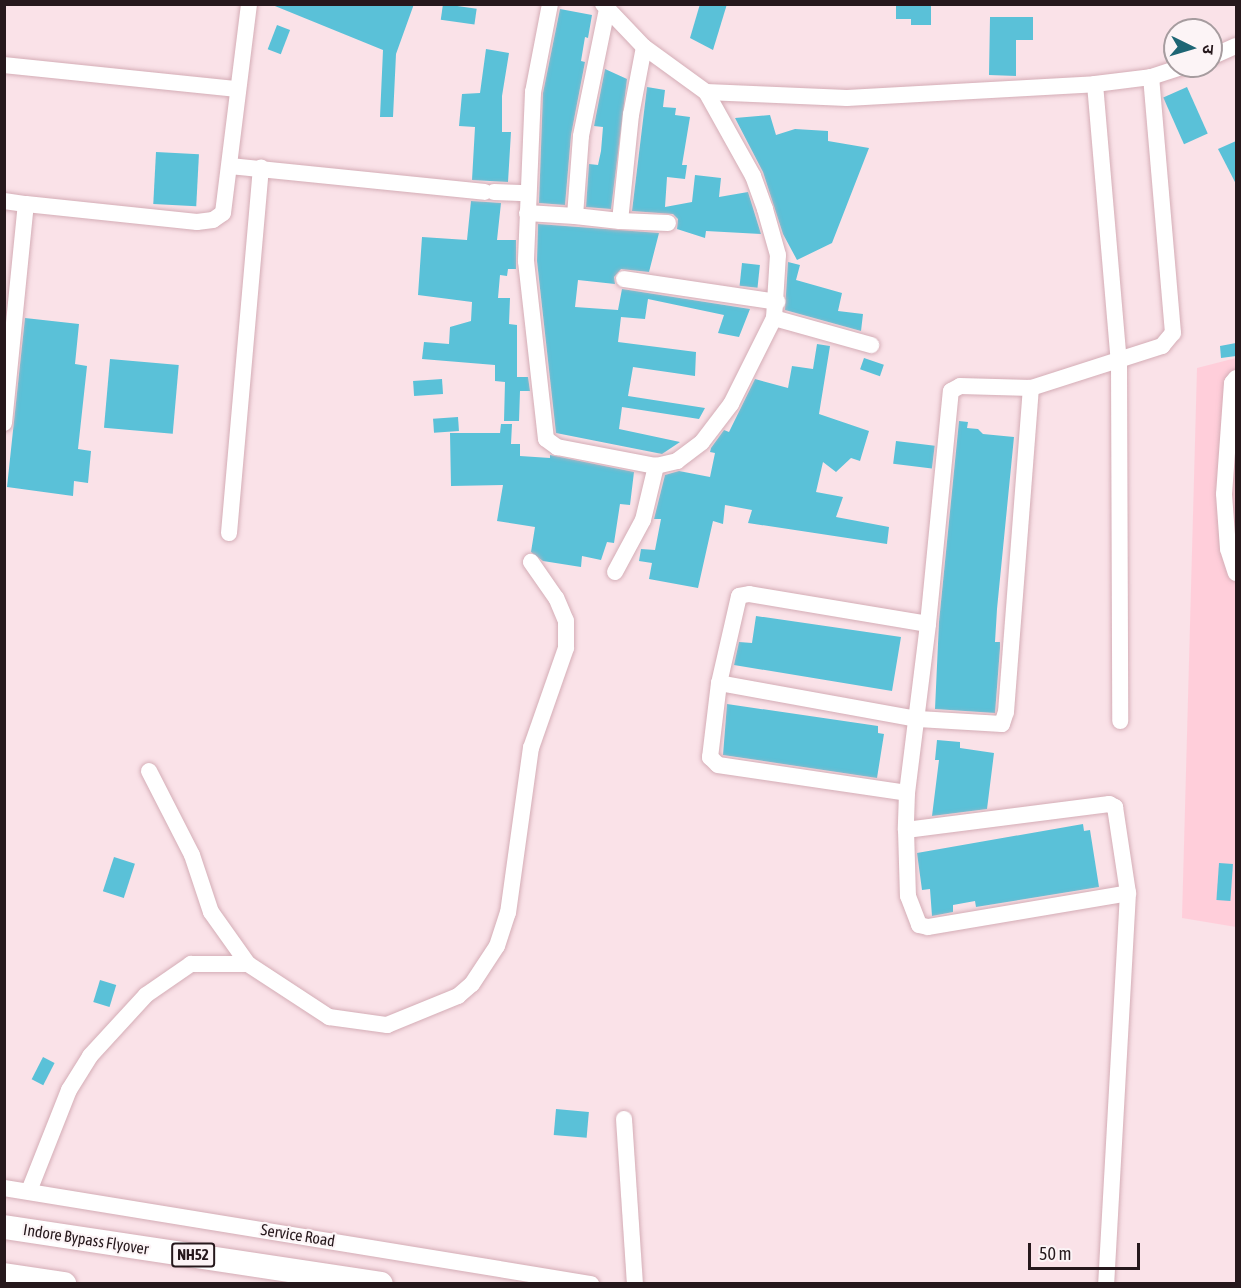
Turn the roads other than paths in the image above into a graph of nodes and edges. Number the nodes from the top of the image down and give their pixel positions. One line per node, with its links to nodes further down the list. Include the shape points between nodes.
1 (249, 4): 9 (street)
2 (550, 4): 13 (street, via 533,92)
3 (605, 7): 4 (street); 17 (street, via 581,136)
4 (644, 47): 10 (street); 18 (street, via 631,115)
5 (4, 65): 9 (street)
6 (1163, 73): 7 (street)
7 (1151, 77): 8 (street); 24 (street, via 1173,333 1162,346)
8 (1095, 84): 10 (street, via 847,98); 24 (street)
9 (237, 89): 11 (street)
10 (706, 92): 22 (street, via 753,176 761,198 778,255)
11 (231, 166): 12 (street); 15 (street, via 223,213 197,222)
12 (261, 167): 13 (street); 30 (street)
13 (527, 193): 16 (street)
14 (4, 201): 15 (street)
15 (26, 204): 21 (street)
16 (527, 213): 17 (street); 29 (street, via 526,261 546,439 556,447)
17 (575, 216): 18 (street)
18 (620, 221): 19 (street)
19 (668, 223)
20 (624, 279): 22 (street)
21 (10, 300): 27 (street)
22 (775, 310): 23 (street); 29 (street, via 732,404 702,442 676,461)
23 (871, 345)
24 (1119, 362): 26 (street); 37 (street)
25 (1236, 378): 33 (street, via 1232,383 1224,494 1228,549)
26 (1031, 388): 34 (street, via 960,386 951,390); 36 (street, via 1005,718 994,726)
27 (6, 391): 28 (street)
28 (4, 423)
29 (656, 466): 32 (street, via 643,520)
30 (229, 533)
31 (531, 562): 42 (street, via 556,598 566,621 566,648 531,748 508,913 497,946 472,984 458,996 387,1025 329,1017)
32 (615, 572)
33 (1236, 573)
34 (928, 624): 35 (street, via 744,594 736,600); 36 (street)
35 (719, 683): 36 (street); 39 (street, via 710,757 714,764)
36 (918, 719): 39 (street)
37 (1120, 721)
38 (149, 771): 42 (street, via 192,855 211,912)
39 (907, 793): 40 (street)
40 (906, 830): 41 (street, via 1109,804 1117,810); 41 (street, via 908,896 919,925 928,927)
41 (1128, 893): 52 (street)
42 (248, 964): 45 (street, via 191,964 146,995 90,1056 69,1090)
43 (624, 1119): 51 (street)
44 (4, 1188): 45 (street, Service Road)
45 (29, 1191): 50 (street, Service Road)
46 (4, 1227): 49 (highway, Indore Bypass Flyover / NH52)
47 (4, 1275): 48 (highway)
48 (64, 1284)
49 (381, 1284)
50 (591, 1284)
51 (635, 1284)
52 (1106, 1284)

